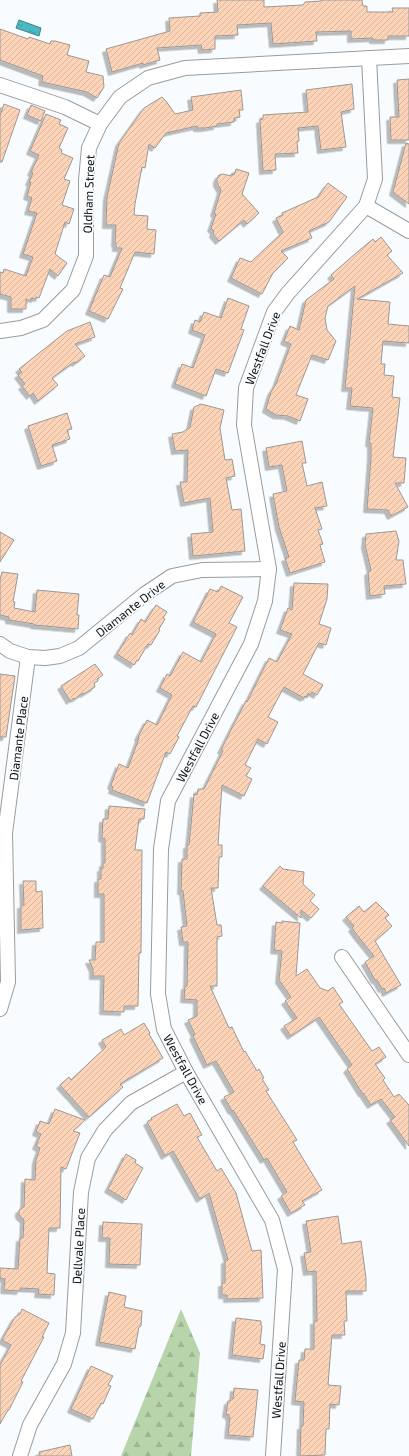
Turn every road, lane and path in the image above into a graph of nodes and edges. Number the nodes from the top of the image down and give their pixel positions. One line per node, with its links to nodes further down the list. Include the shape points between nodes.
1 (409, 56): 2 (street, Oldham Street)
2 (369, 58): 4 (street, Oldham Street, via 185,68 148,78 120,97); 5 (street, Westfall Drive, via 375,179)
3 (0, 84): 4 (street, via 65,107)
4 (100, 124): 7 (street, Oldham Street, via 89,148 86,180 86,256 73,290 43,320)
5 (366, 206): 6 (street); 8 (street, Westfall Drive, via 274,312 246,388 244,425)
6 (409, 231)
7 (0, 332)
8 (268, 569): 10 (street, Diamante Drive, via 202,570 172,576 145,594 79,648 60,656); 14 (street, Westfall Drive, via 265,601 251,644 168,801 161,849 158,994 164,1029)
9 (0, 644): 10 (street, Diamante Drive, via 10,651)
10 (28, 657): 12 (street, Diamante Place, via 5,833 8,982)
11 (342, 957): 13 (street)
12 (0, 1009)
13 (409, 1055)
14 (186, 1072): 15 (street, Dellvale Place, via 131,1103 105,1130 88,1158 81,1192 73,1333 64,1364 30,1425); 16 (street, Westfall Drive, via 272,1220 285,1269)
15 (20, 1456)
16 (273, 1456)

